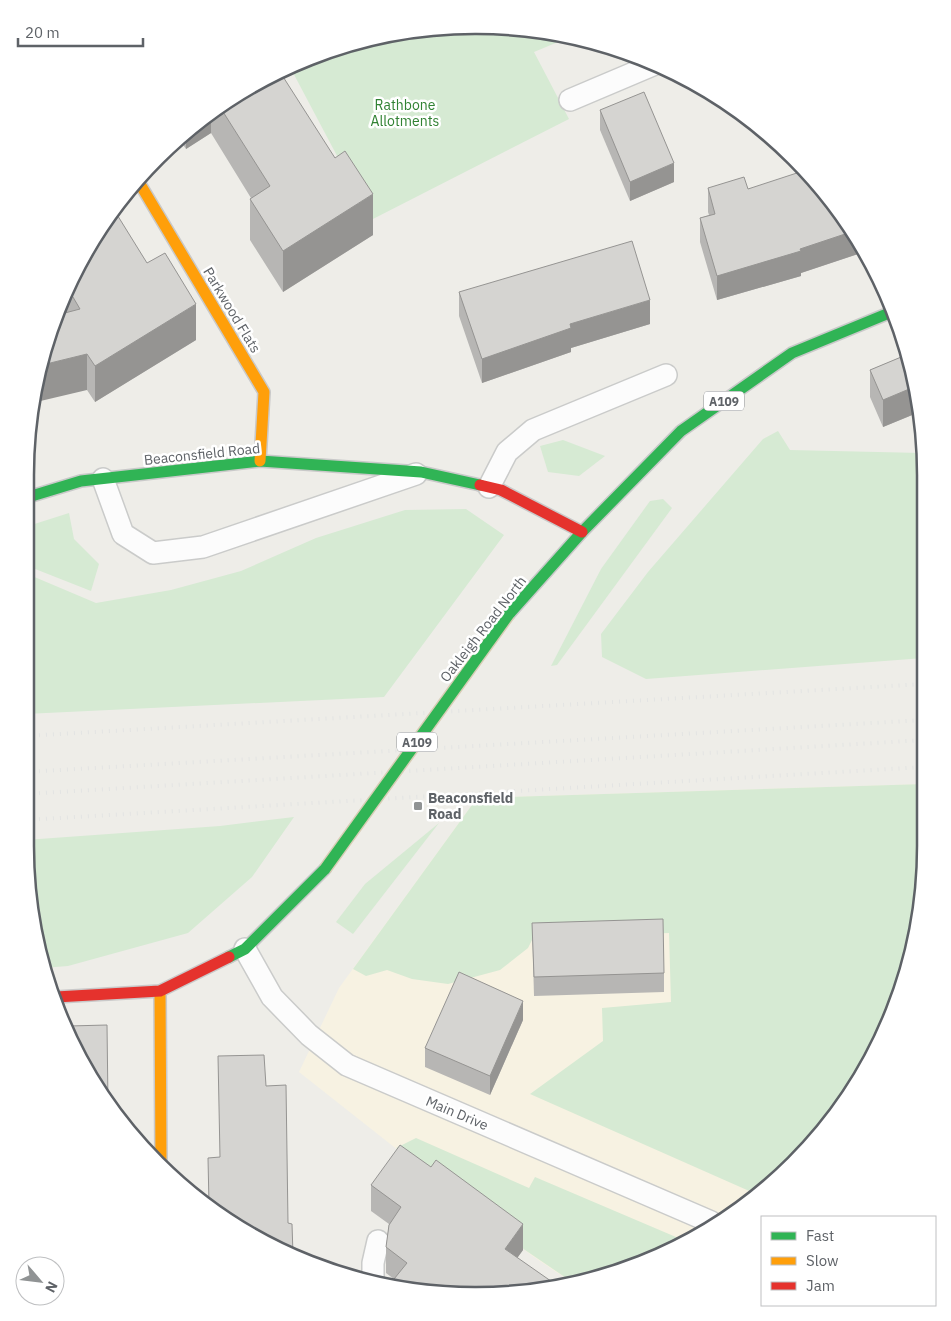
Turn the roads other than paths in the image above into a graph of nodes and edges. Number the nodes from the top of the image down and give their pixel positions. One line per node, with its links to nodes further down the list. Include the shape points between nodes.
1 (646, 68): 2 (lane)
2 (570, 100)
3 (141, 186): 6 (main road, Parkwood Flats, via 264,392)
4 (887, 314): 11 (main road, Oakleigh Road North / A109, via 792,353 681,430)
5 (666, 375): 9 (lane, via 533,430 507,452)
6 (260, 462): 7 (main road, Beaconsfield Road); 8 (main road, Beaconsfield Road)
7 (421, 472): 8 (lane, via 203,547 153,553 123,534); 9 (main road, Beaconsfield Road)
8 (103, 479): 10 (main road, Beaconsfield Road, via 81,481)
9 (489, 487): 11 (main road, Beaconsfield Road, via 501,490)
10 (34, 495)
11 (582, 532): 12 (main road, Oakleigh Road North / A109, bridge, via 509,614 325,869)
12 (245, 949): 13 (main road, Oakleigh Road North / A109); 16 (lane, Main Drive, via 272,997 309,1035 348,1065)
13 (160, 991): 14 (main road, A109); 15 (main road)
14 (61, 998)
15 (161, 1156)
16 (708, 1221)
17 (378, 1241): 18 (lane)
18 (373, 1275)

